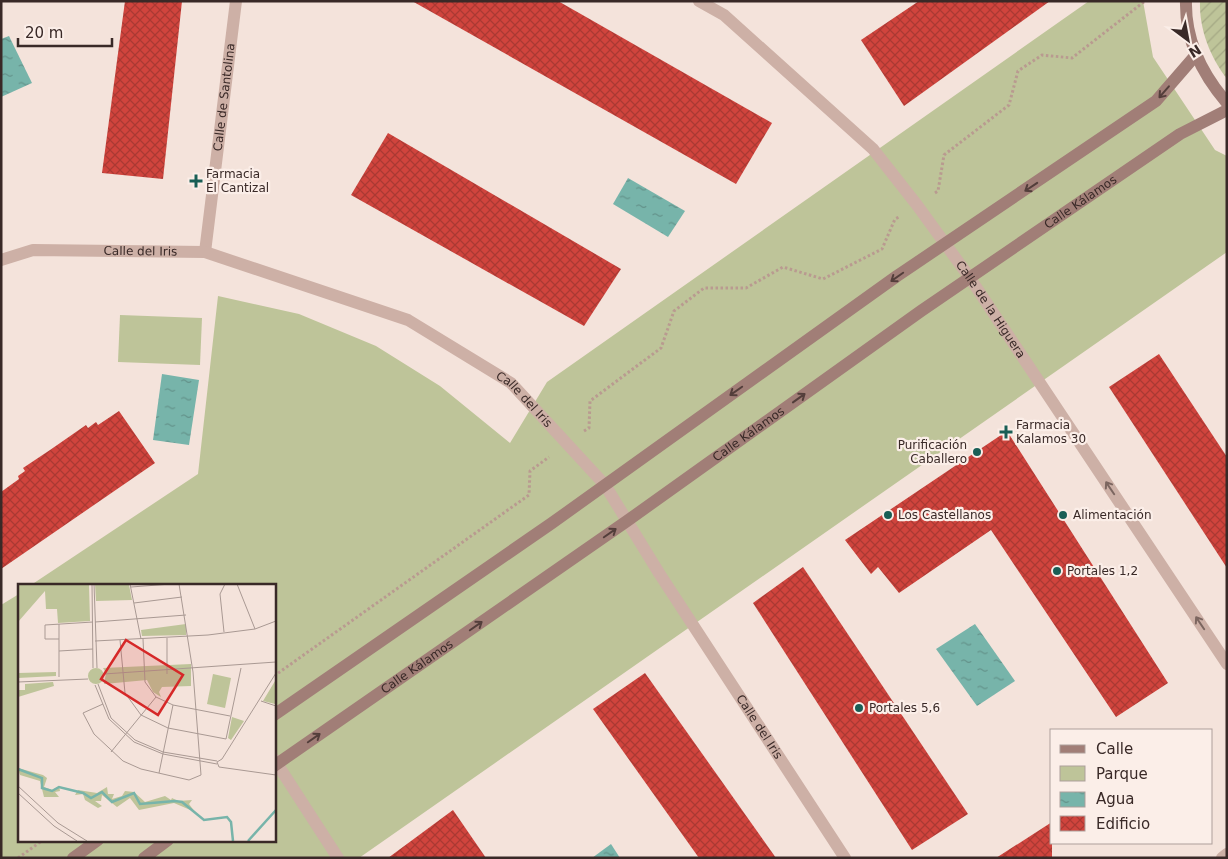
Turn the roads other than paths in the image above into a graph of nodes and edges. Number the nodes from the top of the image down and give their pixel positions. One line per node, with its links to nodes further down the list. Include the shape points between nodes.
1 (236, 1): 8 (street, Calle de Santolina)
2 (699, 1): 7 (street, Calle de la Higuera, via 724,15 873,149)
3 (1186, 1): 4 (main road, via 1185,16)
4 (1195, 56): 5 (main road, via 1210,83); 7 (main road, one-way to 7, via 1156,101)
5 (1227, 103)
6 (1227, 110): 10 (main road, Calle Kálamos, via 1180,134)
7 (946, 244): 10 (street, Calle de la Higuera); 11 (main road, one-way to 11)
8 (205, 252): 9 (street, Calle del Iris, via 34,250); 11 (street, Calle del Iris, via 408,320 510,384)
9 (1, 260)
10 (970, 278): 12 (main road, Calle Kálamos, one-way to 10); 13 (street, Calle de la Higuera, one-way to 10)
11 (605, 485): 12 (street, Calle del Iris); 14 (main road)
12 (627, 521): 15 (main road, Calle Kálamos, one-way to 12); 22 (street, Calle del Iris)
13 (1227, 664)
14 (275, 714)
15 (275, 763): 21 (street)
16 (95, 842): 19 (main road)
17 (165, 842): 20 (main road)
18 (1227, 854): 23 (street)
19 (74, 858)
20 (144, 858)
21 (338, 858)
22 (845, 858)
23 (1222, 858)

